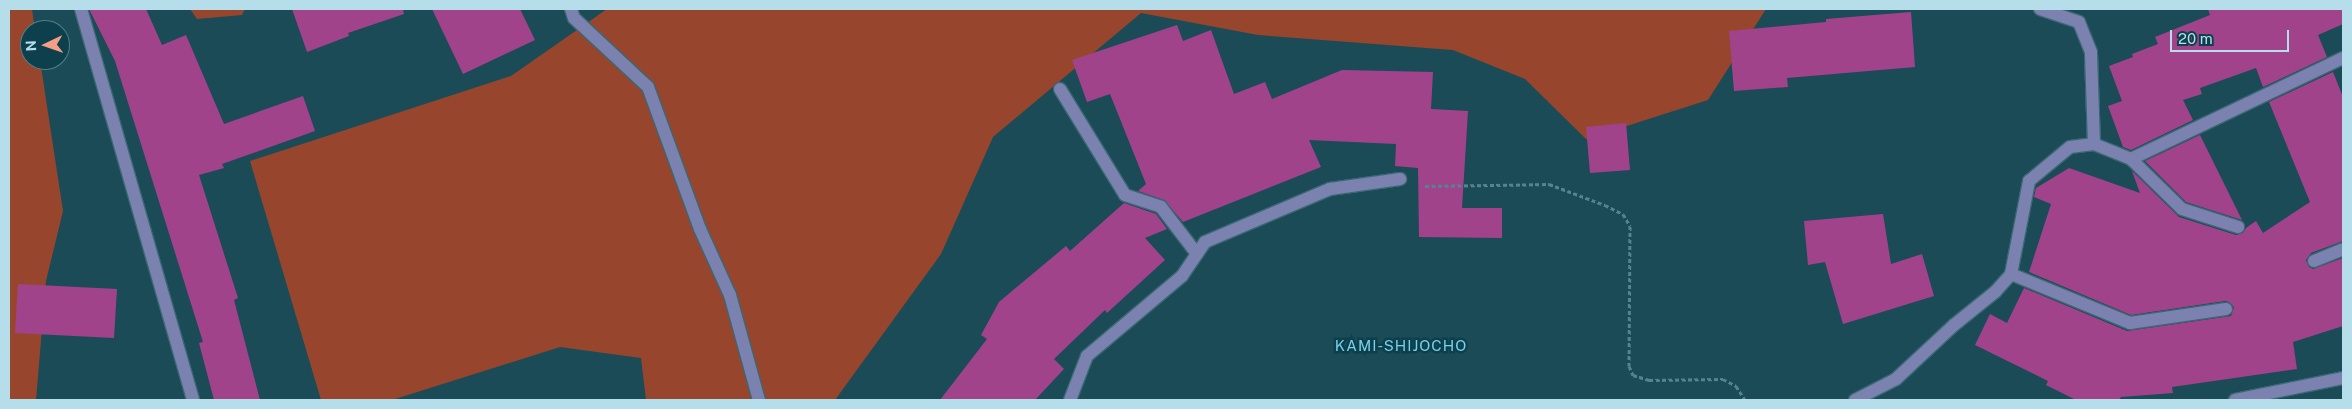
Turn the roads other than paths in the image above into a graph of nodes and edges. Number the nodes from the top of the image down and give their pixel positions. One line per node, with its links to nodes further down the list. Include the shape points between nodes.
1 (82, 9): 16 (street)
2 (571, 9): 17 (street, via 574,18 648,87 700,229 730,295)
3 (2040, 9): 6 (street, via 2079,22 2091,52)
4 (2343, 58): 7 (street)
5 (1060, 89): 11 (street, via 1125,195 1161,207)
6 (2094, 144): 7 (street); 13 (street, via 2070,147 2030,181)
7 (2131, 159): 9 (street, via 2182,209)
8 (1400, 179): 11 (street, via 1330,188 1205,242)
9 (2238, 227)
10 (2343, 249): 12 (street)
11 (1197, 254): 18 (street, via 1182,276 1087,356)
12 (2314, 261)
13 (2011, 274): 14 (street, via 2130,324); 19 (street, via 1995,292 1896,379)
14 (2226, 309)
15 (2343, 378): 20 (street)
16 (193, 400)
17 (759, 400)
18 (1070, 400)
19 (1855, 400)
20 (2235, 400)

